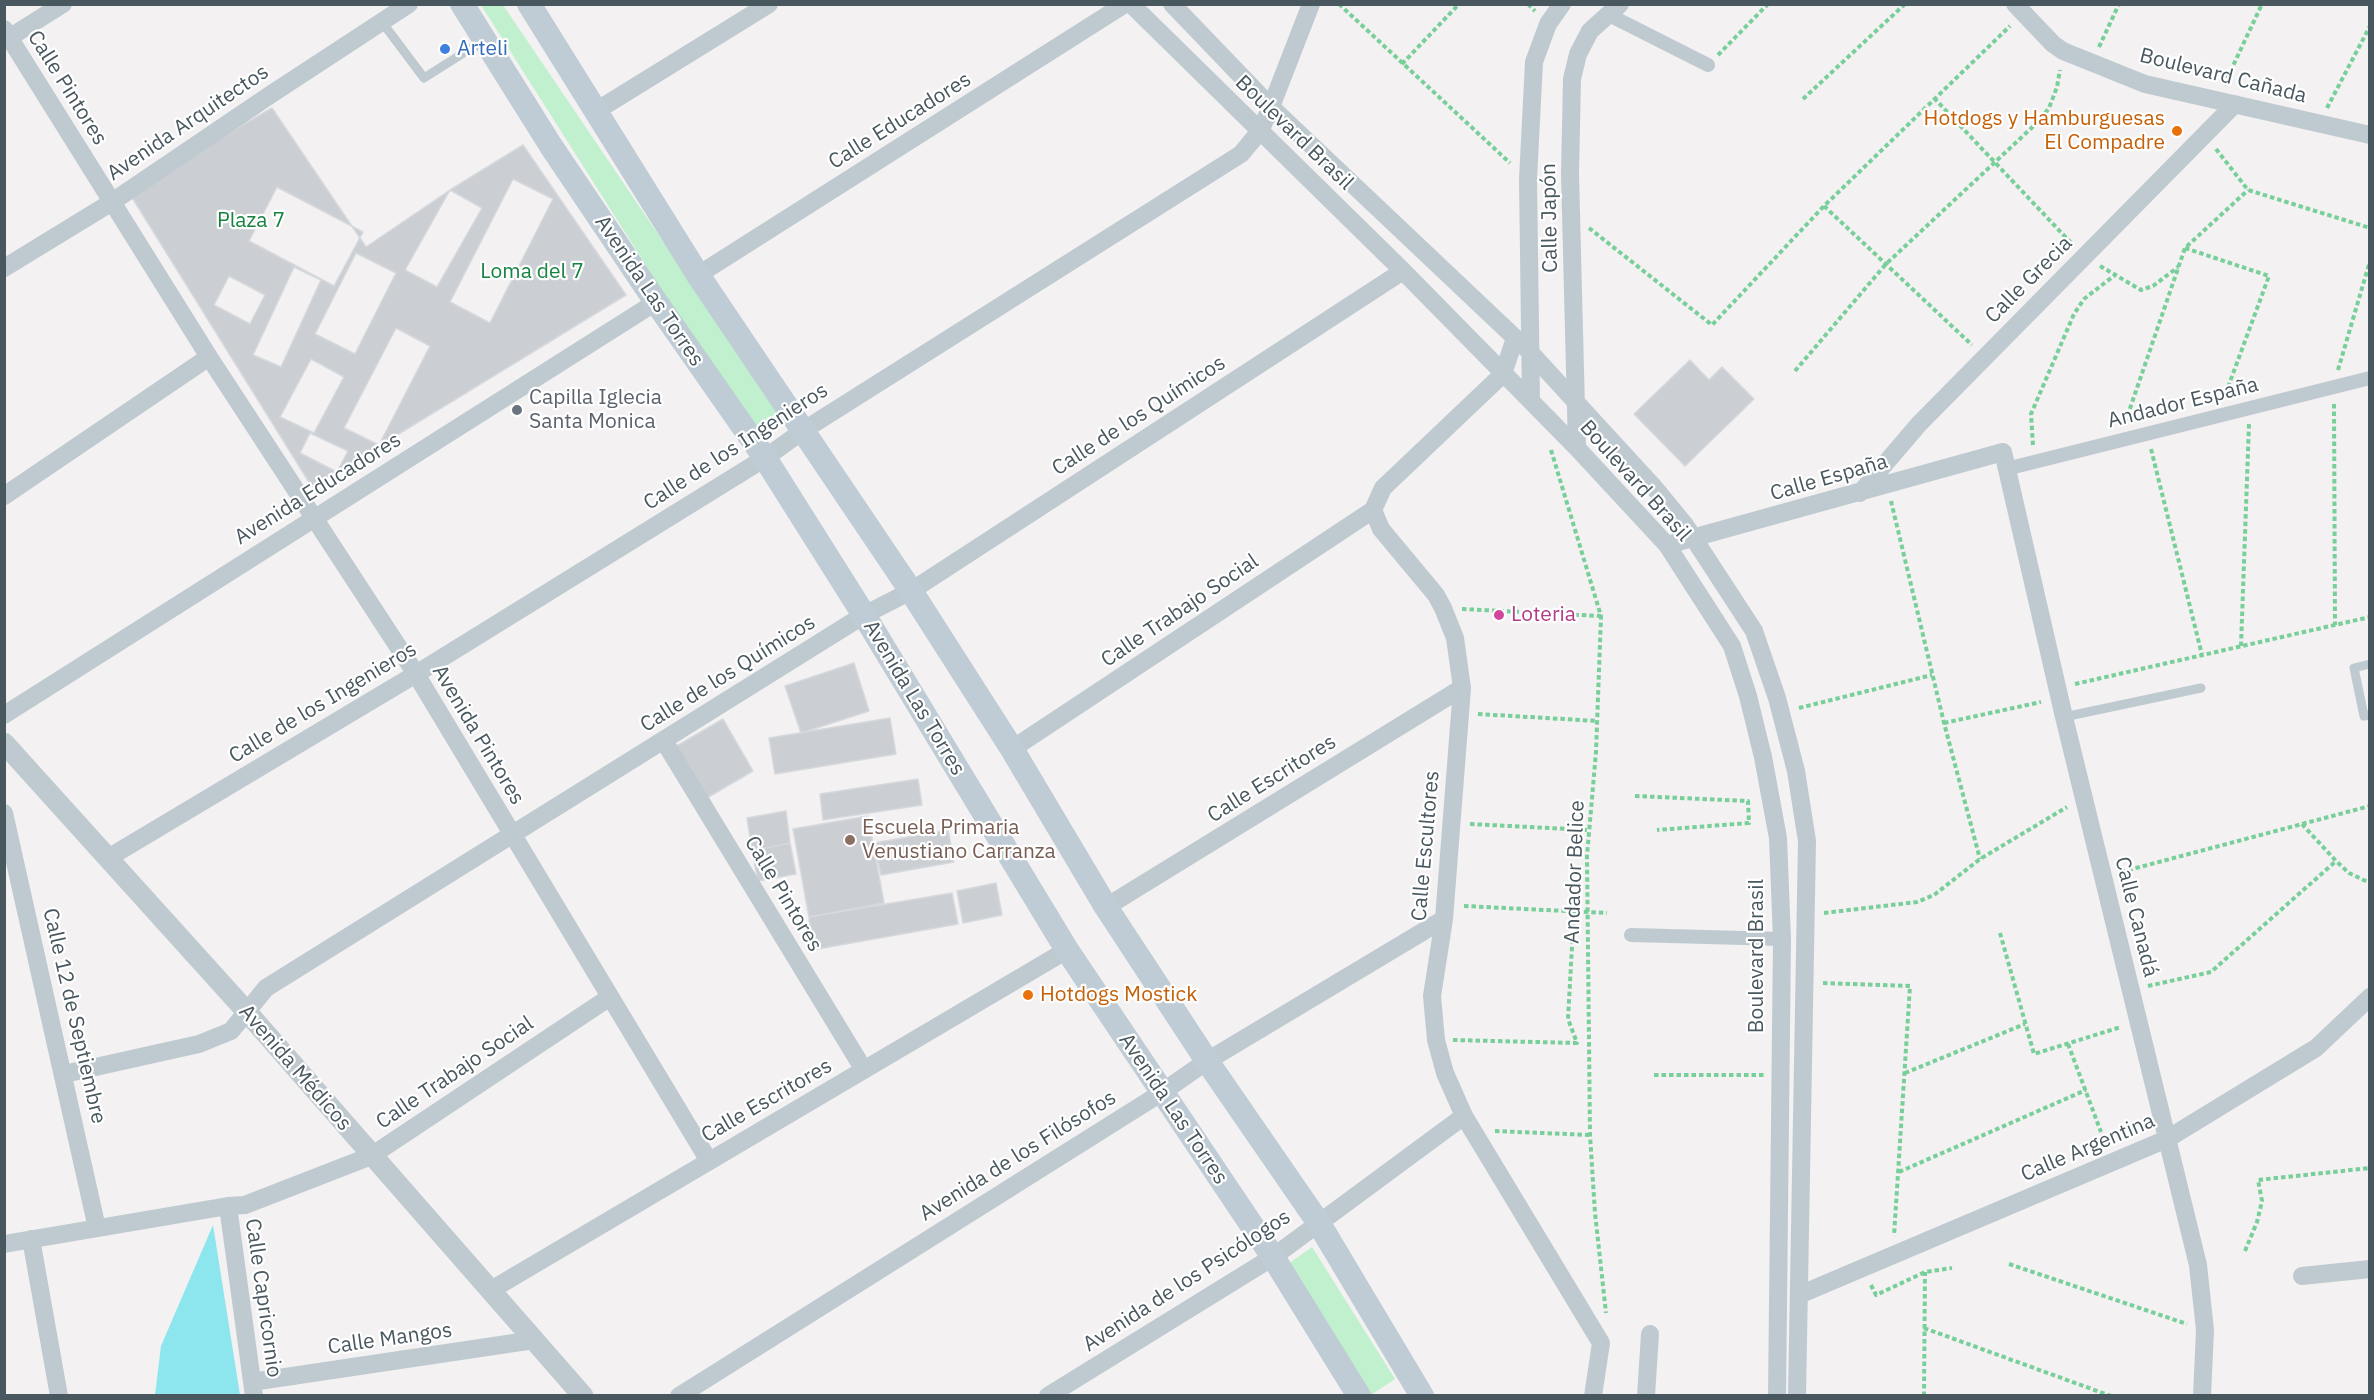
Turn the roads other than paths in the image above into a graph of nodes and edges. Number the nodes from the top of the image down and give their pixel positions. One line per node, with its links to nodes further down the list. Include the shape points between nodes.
1 (63, 4): 14 (street)
2 (409, 4): 13 (street, Avenida Arquitectos)
3 (462, 4): 15 (main road, Avenida Las Torres)
4 (529, 4): 19 (main road)
5 (769, 4): 19 (street)
6 (1125, 4): 25 (street, Calle Educadores)
7 (1131, 4): 20 (street, Boulevard Brasil)
8 (1172, 4): 18 (street, Boulevard Brasil)
9 (1311, 4): 18 (street, Calle de los Ingenieros)
10 (1562, 4): 28 (street, Calle Japón, via 1548,24 1534,62 1528,179)
11 (1613, 9): 16 (street); 33 (street, Calle Japón, via 1590,31 1572,78 1571,214)
12 (2019, 9): 17 (street, Boulevard Cañada, via 2063,51 2145,84)
13 (382, 22): 15 (lane, via 424,78); 22 (street, Avenida Arquitectos)
14 (6, 36): 22 (street, Calle Pintores)
15 (484, 39): 26 (main road, Avenida Las Torres)
16 (1708, 65)
17 (2235, 104): 21 (street, Boulevard Cañada); 38 (street, Calle Grecia, via 1919,424)
18 (1271, 107): 20 (street, Calle de los Ingenieros); 27 (street, Boulevard Brasil)
19 (596, 111): 25 (main road)
20 (1260, 131): 24 (street, Boulevard Brasil); 34 (street, Calle de los Ingenieros, via 1241,154)
21 (2370, 135)
22 (111, 202): 23 (street); 29 (street, Avenida Arquitectos)
23 (4, 268)
24 (1403, 271): 30 (street, Boulevard Brasil); 44 (street, Calle de los Químicos)
25 (698, 275): 34 (main road)
26 (656, 302): 36 (main road, Avenida Las Torres); 41 (street, Avenida Educadores)
27 (1515, 338): 28 (street, Boulevard Brasil); 30 (street)
28 (1529, 351): 32 (street, Calle Japón); 33 (street, Boulevard Brasil)
29 (209, 357): 39 (street); 41 (street, Avenida Pintores)
30 (1503, 374): 32 (street, Boulevard Brasil); 40 (street, via 1383,488)
31 (2370, 378): 37 (street, Andador España, via 2034,462)
32 (1532, 401): 35 (street, Boulevard Brasil)
33 (1577, 405): 35 (street, Calle Japón); 42 (street, Boulevard Brasil, via 1653,486)
34 (804, 430): 36 (street, Calle de los Ingenieros); 44 (main road)
35 (1577, 448): 43 (street, Boulevard Brasil)
36 (765, 458): 45 (main road, Avenida Las Torres); 47 (street, Calle de los Ingenieros)
37 (2005, 461): 38 (street, Calle España); 52 (street, Calle Canadá)
38 (1860, 493): 42 (street, Calle España)
39 (4, 496)
40 (1373, 510): 48 (street, Calle Escultores, via 1381,529 1443,608 1455,638); 55 (street, Calle Trabajo Social)
41 (315, 518): 47 (street, Avenida Pintores); 51 (street, Avenida Educadores)
42 (1695, 538): 43 (street, Calle España); 85 (street, Boulevard Brasil, via 1754,631 1796,771 1807,841)
43 (1667, 546): 63 (street, Boulevard Brasil, via 1732,646 1748,696 1778,838)
44 (911, 591): 45 (street, Calle de los Químicos); 55 (main road)
45 (864, 615): 53 (street, Calle de los Químicos); 64 (main road, Avenida Las Torres)
46 (2370, 664): 50 (lane, via 2354,668 2364,716)
47 (416, 674): 58 (street, Avenida Pintores); 59 (street, Calle de los Ingenieros)
48 (1462, 688): 60 (street, Calle Escritores); 61 (street, Calle Escultores)
49 (2201, 688): 52 (lane)
50 (2370, 714)
51 (4, 716)
52 (2064, 717): 73 (street, Calle Canadá)
53 (664, 741): 58 (street, Calle de los Químicos); 69 (street, Calle Pintores)
54 (4, 743): 56 (street, Avenida Médicos)
55 (1012, 750): 60 (main road)
56 (12, 761): 59 (street, Avenida Médicos)
57 (4, 813): 70 (street, Calle 12 de Septiembre)
58 (512, 836): 65 (street); 67 (street, Calle de los Químicos, via 266,988)
59 (108, 858): 67 (street, Avenida Médicos)
60 (1106, 907): 68 (main road)
61 (1444, 912): 68 (street, Avenida de los Filósofos); 72 (street, Calle Escultores, via 1432,996 1436,1040 1445,1073)
62 (1631, 935): 63 (street)
63 (1782, 939): 97 (street, Boulevard Brasil)
64 (1067, 950): 69 (street, Calle Escritores); 71 (main road, Avenida Las Torres)
65 (610, 997): 74 (street, Calle Trabajo Social); 75 (street)
66 (2370, 997): 73 (street, Calle Argentina, via 2316,1048)
67 (247, 1012): 70 (street, Calle de los Químicos, via 231,1031 199,1044); 74 (street, Avenida Médicos)
68 (1207, 1061): 71 (street, Avenida de los Filósofos); 77 (main road)
69 (864, 1070): 75 (street, Calle Escritores)
70 (64, 1074): 78 (street, Calle 12 de Septiembre)
71 (1161, 1093): 81 (main road, Avenida Las Torres); 92 (street, Avenida de los Filósofos)
72 (1468, 1123): 77 (street, Avenida de los Psicólogos); 95 (street, Calle Escultores, via 1601,1343)
73 (2167, 1139): 85 (street, Calle Argentina); 99 (street, Calle Canadá, via 2198,1265 2205,1330)
74 (371, 1156): 76 (street, Calle Trabajo Social, via 245,1205); 84 (street, Avenida Médicos)
75 (709, 1161): 84 (street, Calle Escritores)
76 (228, 1206): 78 (street, Calle Trabajo Social); 88 (street, Calle Capricornio)
77 (1318, 1222): 81 (street, Avenida de los Psicólogos); 89 (main road)
78 (98, 1228): 79 (street, Calle Trabajo Social)
79 (31, 1239): 80 (street, Calle Trabajo Social); 90 (street)
80 (4, 1244)
81 (1273, 1257): 93 (street, Avenida de los Psicólogos); 94 (main road, Avenida Las Torres)
82 (2370, 1269): 83 (street)
83 (2302, 1276)
84 (490, 1290): 87 (street, Avenida Médicos)
85 (1799, 1295): 98 (street, Boulevard Brasil)
86 (1650, 1334): 96 (street)
87 (534, 1340): 88 (street, Calle Mangos); 91 (street, Avenida Médicos)
88 (253, 1389)
89 (1418, 1394)
90 (59, 1395)
91 (583, 1395)
92 (679, 1395)
93 (1048, 1395)
94 (1359, 1395)
95 (1593, 1395)
96 (1646, 1395)
97 (1777, 1395)
98 (1797, 1395)
99 (2202, 1395)

